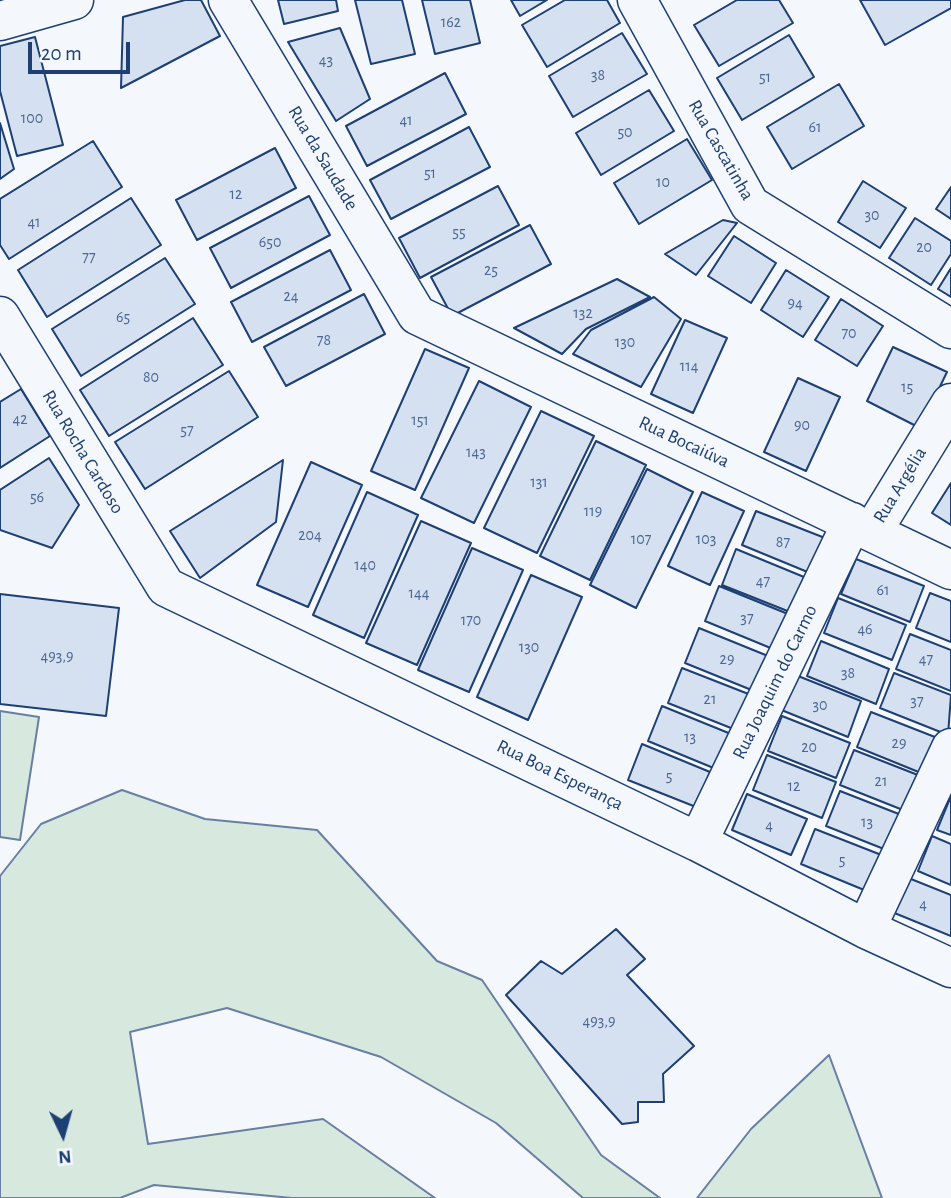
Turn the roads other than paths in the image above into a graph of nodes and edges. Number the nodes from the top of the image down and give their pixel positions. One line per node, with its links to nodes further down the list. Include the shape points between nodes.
1 (74, 0): 4 (street)
2 (229, 0): 5 (street, Rua da Saudade)
3 (637, 0): 7 (street, Rua Cascatinha, via 750,205)
4 (0, 21)
5 (418, 315): 9 (street, Rua Bocaiúva)
6 (0, 317): 11 (street, Rua Rocha Cardoso)
7 (951, 329)
8 (951, 404): 9 (street, Rua Argélia)
9 (862, 527): 10 (street, Rua Bocaiúva); 13 (street, Rua Joaquim do Carmo)
10 (951, 570)
11 (166, 587): 13 (street, Rua Boa Esperança)
12 (951, 748): 14 (street)
13 (698, 842): 14 (street, Rua Boa Esperança)
14 (866, 929): 15 (street, Rua Boa Esperança)
15 (951, 968)

